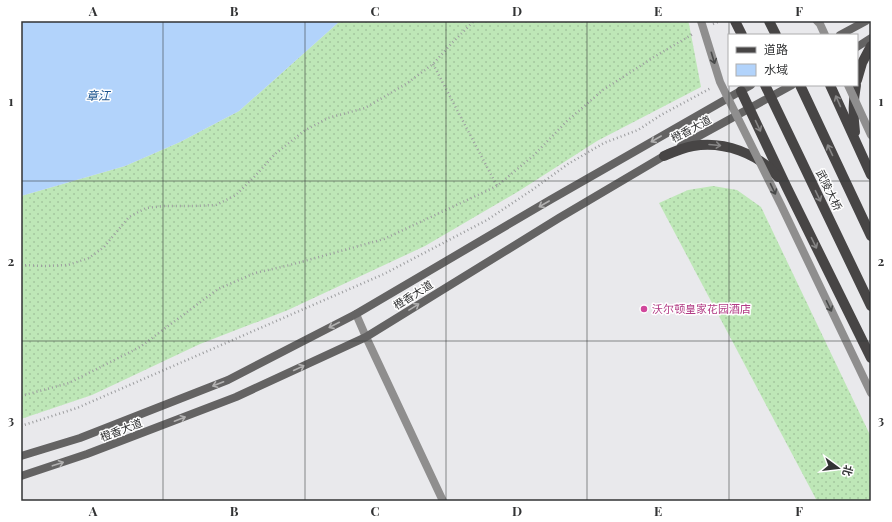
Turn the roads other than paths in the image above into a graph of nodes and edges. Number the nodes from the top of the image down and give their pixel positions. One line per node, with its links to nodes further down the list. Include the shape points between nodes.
1 (735, 21): 6 (main road)
2 (769, 21): 7 (main road)
3 (817, 21): 8 (street, bridge)
4 (866, 21): 9 (main road)
5 (704, 24): 33 (street, one-way to 33, bridge, via 720,82)
6 (742, 34)
7 (776, 34)
8 (825, 34)
9 (842, 34)
10 (871, 38): 11 (main road)
11 (858, 46)
12 (871, 46): 13 (main road)
13 (858, 77)
14 (749, 86): 21 (main road, 橙香大道)
15 (765, 86): 29 (main road, 武陵大桥, one-way to 29, bridge)
16 (790, 86): 22 (main road, 橙香大道)
17 (800, 86): 28 (main road, 武陵大桥, one-way to 17)
18 (830, 86): 24 (main road, one-way to 18)
19 (848, 86): 23 (street, bridge)
20 (856, 86): 24 (main road, via 853,114)
21 (741, 91): 22 (main road); 30 (main road, 橙香大道, one-way to 30)
22 (750, 109): 25 (main road, 橙香大道); 27 (main road, one-way to 27)
23 (871, 135)
24 (859, 149): 26 (main road)
25 (664, 156): 27 (main road, one-way to 27, via 693,146 724,146 753,156 777,175); 31 (main road, 橙香大道, one-way to 25)
26 (871, 175)
27 (787, 188): 32 (main road, one-way to 32)
28 (871, 236)
29 (871, 306)
30 (356, 314): 31 (street); 34 (main road, 橙香大道, one-way to 34, via 228,380 80,438)
31 (366, 337): 35 (main road, 橙香大道, one-way to 31, via 87,454 236,397); 36 (street)
32 (871, 358)
33 (871, 393)
34 (21, 456)
35 (21, 476)
36 (444, 501)

